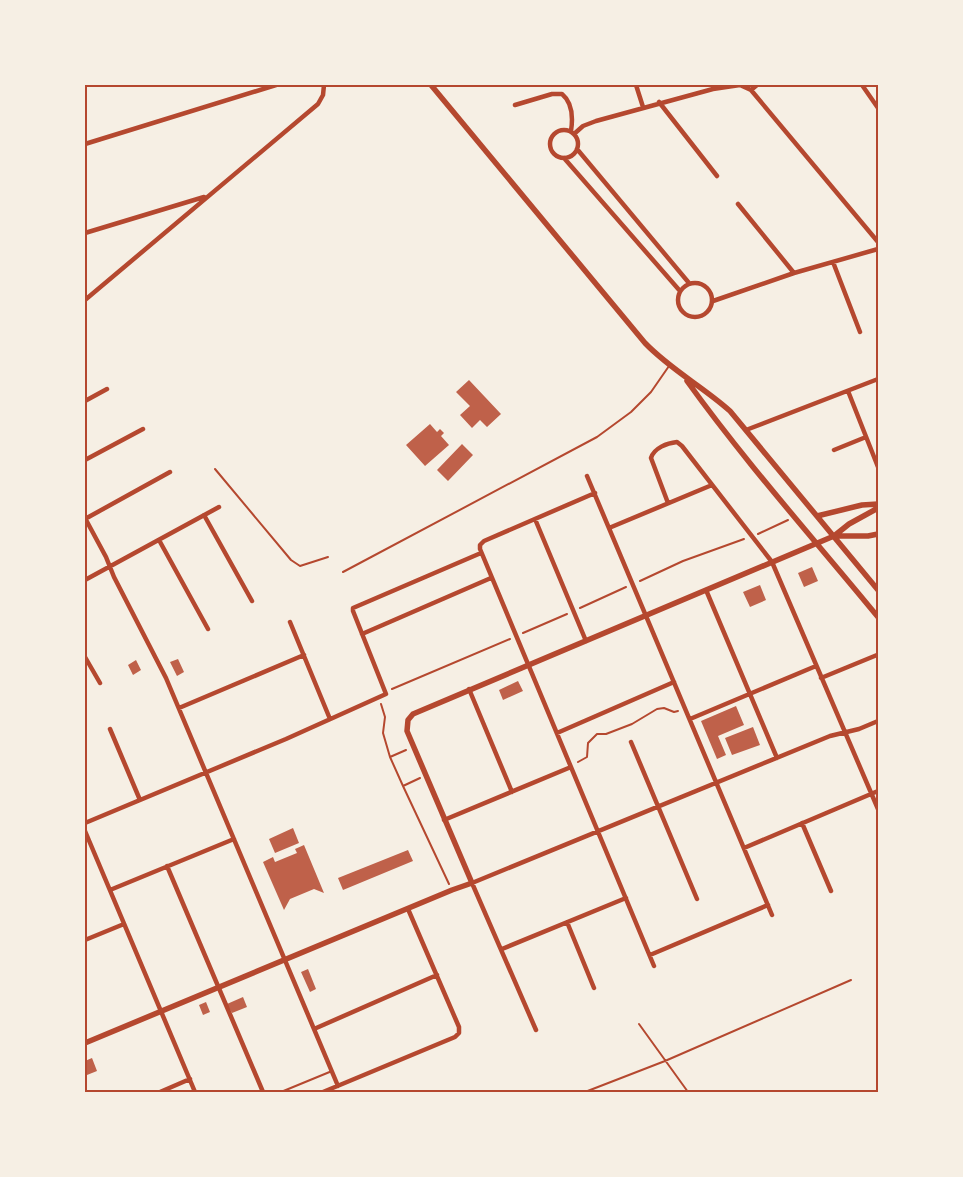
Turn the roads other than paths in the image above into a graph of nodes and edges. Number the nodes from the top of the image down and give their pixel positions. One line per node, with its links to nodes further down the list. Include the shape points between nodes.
1 (276, 85): 14 (street)
2 (324, 85): 18 (street, via 318,104)
3 (431, 85): 30 (street, via 639,335)
4 (636, 85): 11 (street)
5 (757, 85): 8 (street)
6 (862, 85): 12 (street)
7 (713, 87): 8 (street, via 740,85); 9 (street)
8 (751, 90): 21 (street)
9 (659, 102): 11 (street); 17 (street)
10 (515, 105): 13 (street, via 555,93 562,94 568,100 573,116)
11 (643, 107): 13 (street, via 590,123)
12 (878, 108)
13 (572, 132): 15 (street, via 578,141); 16 (street, via 558,131 551,138 552,152)
14 (85, 144)
15 (577, 149): 16 (street, via 572,156); 25 (street)
16 (564, 158): 26 (street)
17 (717, 176)
18 (208, 196): 20 (street); 27 (street)
19 (738, 204): 24 (street)
20 (85, 233)
21 (878, 242)
22 (878, 249): 23 (street)
23 (833, 262): 24 (street); 29 (street)
24 (794, 273): 28 (street)
25 (689, 283): 26 (street); 28 (street, via 706,286)
26 (680, 291): 28 (street, via 678,302 683,312 693,317 708,312)
27 (85, 300)
28 (713, 301)
29 (860, 332)
30 (669, 366): 31 (street); 63 (lane, via 631,412 597,436)
31 (685, 378): 37 (street, via 720,402); 58 (street)
32 (878, 379): 34 (street)
33 (107, 389): 35 (street)
34 (848, 391): 37 (street); 38 (street)
35 (85, 401)
36 (143, 429): 40 (street)
37 (746, 430): 51 (street)
38 (866, 437): 39 (street); 41 (street)
39 (834, 450)
40 (85, 460)
41 (878, 466)
42 (215, 469): 60 (lane, via 291,560 300,566)
43 (170, 472): 52 (street)
44 (588, 476): 46 (street)
45 (712, 485): 47 (street); 47 (street, via 682,446 677,442 670,443 653,452 651,458); 61 (street)
46 (595, 493): 53 (street); 54 (street)
47 (668, 503): 54 (street)
48 (878, 506): 51 (street, via 862,505); 56 (street)
49 (218, 507): 50 (street)
50 (204, 515): 57 (street); 68 (street)
51 (817, 516): 56 (street)
52 (85, 519): 62 (street)
53 (536, 519): 59 (street, via 484,541); 74 (street)
54 (609, 528): 69 (street)
55 (878, 534): 56 (street)
56 (834, 536): 58 (street); 67 (street)
57 (159, 540): 62 (street); 72 (street)
58 (817, 544): 61 (street); 70 (street)
59 (481, 553): 64 (street); 73 (street, via 353,608)
60 (328, 557)
61 (772, 562): 66 (street); 79 (street)
62 (110, 567): 65 (street); 85 (street)
63 (344, 572)
64 (491, 578): 73 (street); 78 (street)
65 (85, 580)
66 (706, 590): 69 (street); 84 (street)
67 (878, 590)
68 (252, 601)
69 (646, 615): 74 (street); 81 (street)
70 (878, 617)
71 (290, 622): 75 (street)
72 (208, 629)
73 (362, 634): 86 (street, via 386,694)
74 (586, 640): 78 (street)
75 (304, 655): 85 (street); 86 (street)
76 (877, 655): 80 (street)
77 (85, 657): 82 (street)
78 (528, 665): 83 (street); 91 (street)
79 (816, 666): 80 (street); 84 (street)
80 (821, 678): 90 (street)
81 (674, 682): 87 (street); 91 (street)
82 (100, 684)
83 (469, 689): 98 (street); 103 (street, via 416,712 408,720 407,731)
84 (750, 694): 87 (street); 93 (street)
85 (179, 708): 95 (street)
86 (330, 719): 95 (street)
87 (690, 719): 96 (street)
88 (878, 721): 90 (street)
89 (110, 729): 100 (street)
90 (845, 732): 93 (street); 99 (street)
91 (557, 733): 94 (street)
92 (631, 742): 101 (street)
93 (776, 758): 96 (street)
94 (571, 767): 98 (street); 107 (street)
95 (206, 772): 100 (street); 108 (street)
96 (716, 783): 101 (street); 109 (street)
97 (878, 791): 99 (street)
98 (512, 792): 103 (street)
99 (872, 794): 102 (street); 105 (street)
100 (140, 800): 104 (street)
101 (658, 807): 107 (street); 115 (street)
102 (878, 809)
103 (444, 820): 111 (street)
104 (85, 823)
105 (802, 823): 109 (street); 113 (street)
106 (85, 830): 112 (street)
107 (598, 832): 111 (street); 114 (street)
108 (234, 838): 110 (street); 124 (street)
109 (744, 848): 116 (street)
110 (167, 866): 112 (street); 127 (street)
111 (472, 883): 117 (street); 122 (street)
112 (110, 890): 120 (street)
113 (831, 891)
114 (626, 898): 119 (street); 123 (street)
115 (697, 899)
116 (768, 905): 118 (street); 123 (street)
117 (408, 909): 124 (street); 126 (street)
118 (772, 915)
119 (567, 922): 122 (street); 128 (street)
120 (124, 924): 121 (street); 129 (street)
121 (85, 940)
122 (502, 949): 131 (street)
123 (650, 955): 125 (street)
124 (284, 960): 127 (street); 130 (street)
125 (654, 966)
126 (436, 975): 130 (street); 135 (street, via 459,1033)
127 (219, 987): 129 (street); 138 (street)
128 (594, 988)
129 (161, 1011): 132 (street); 134 (street)
130 (314, 1028): 133 (street)
131 (536, 1030)
132 (85, 1043)
133 (332, 1071): 135 (street); 139 (lane)
134 (190, 1079): 136 (street); 137 (street)
135 (338, 1086): 140 (street)
136 (160, 1092)
137 (195, 1092)
138 (263, 1092)
139 (281, 1092)
140 (323, 1092)

